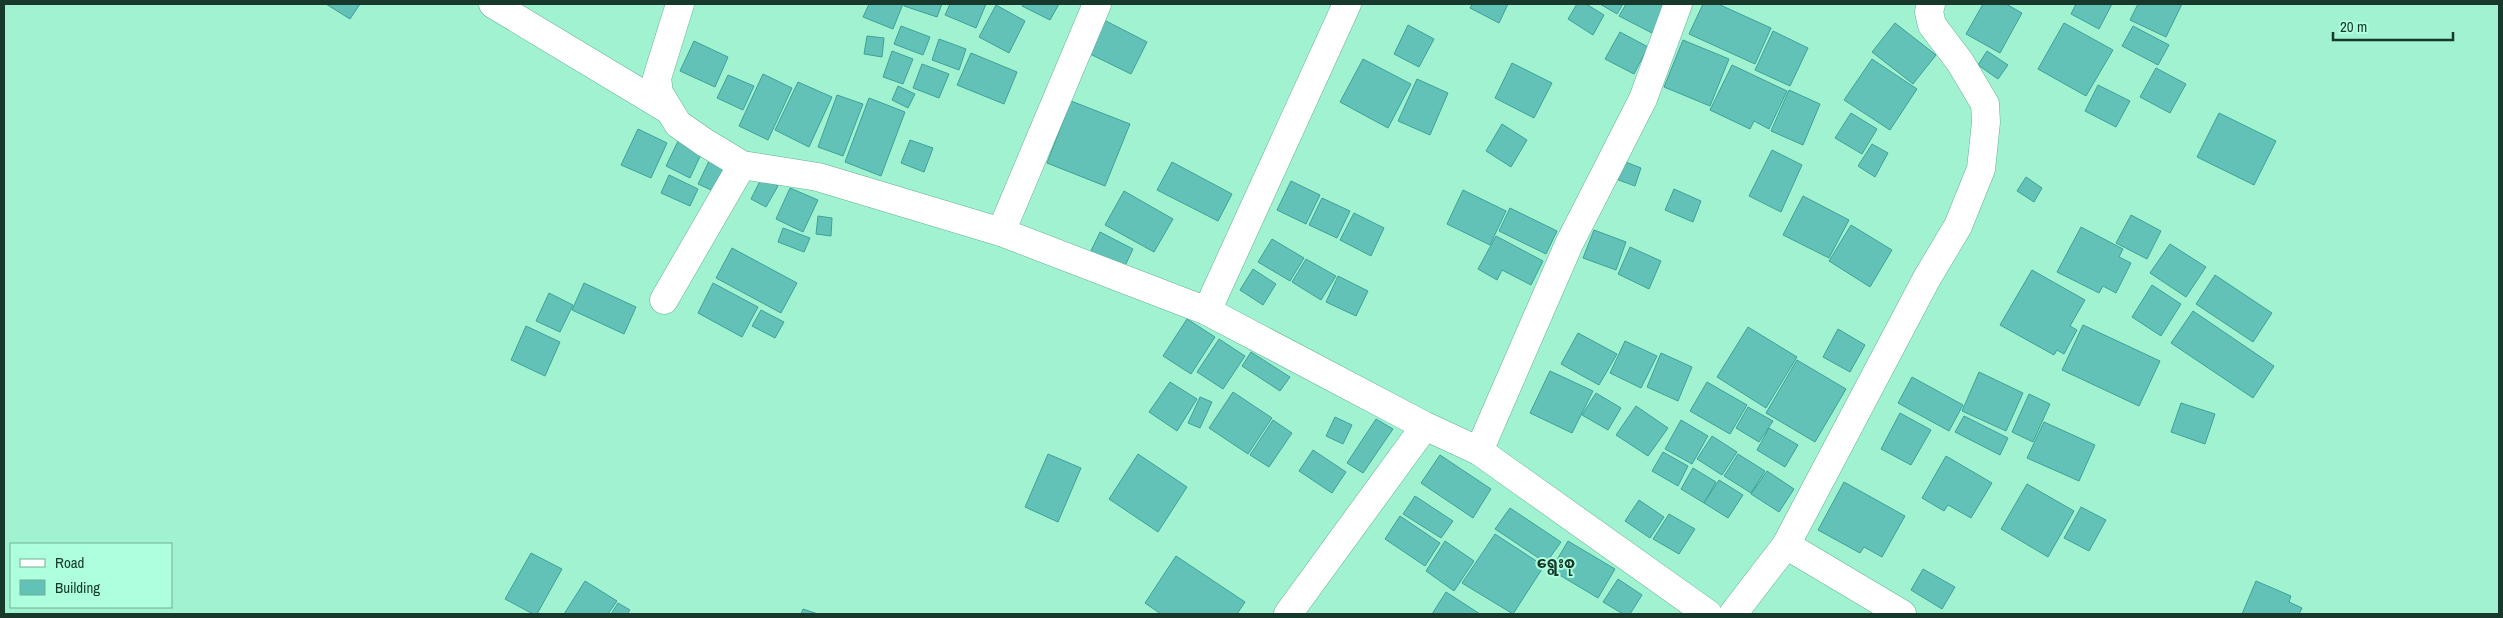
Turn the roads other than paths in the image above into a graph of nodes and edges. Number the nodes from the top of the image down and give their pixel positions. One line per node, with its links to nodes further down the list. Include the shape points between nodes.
1 (493, 4): 7 (street)
2 (680, 4): 7 (street, via 657,78 659,93)
3 (1096, 4): 9 (street)
4 (1347, 4): 11 (street)
5 (1678, 4): 13 (street, via 1643,99 1568,244)
6 (1931, 4): 14 (street, via 1932,25 1960,62 1985,104 1981,169 1958,226 1927,278)
7 (669, 110): 8 (street, via 678,124 691,134)
8 (742, 164): 9 (street, via 818,177); 10 (street)
9 (1001, 232): 11 (street)
10 (664, 300)
11 (1207, 311): 12 (street)
12 (1425, 426): 13 (street); 15 (street)
13 (1479, 451): 16 (street)
14 (1786, 544): 17 (street); 18 (street)
15 (1288, 614)
16 (1708, 614)
17 (1733, 614)
18 (1902, 614)

